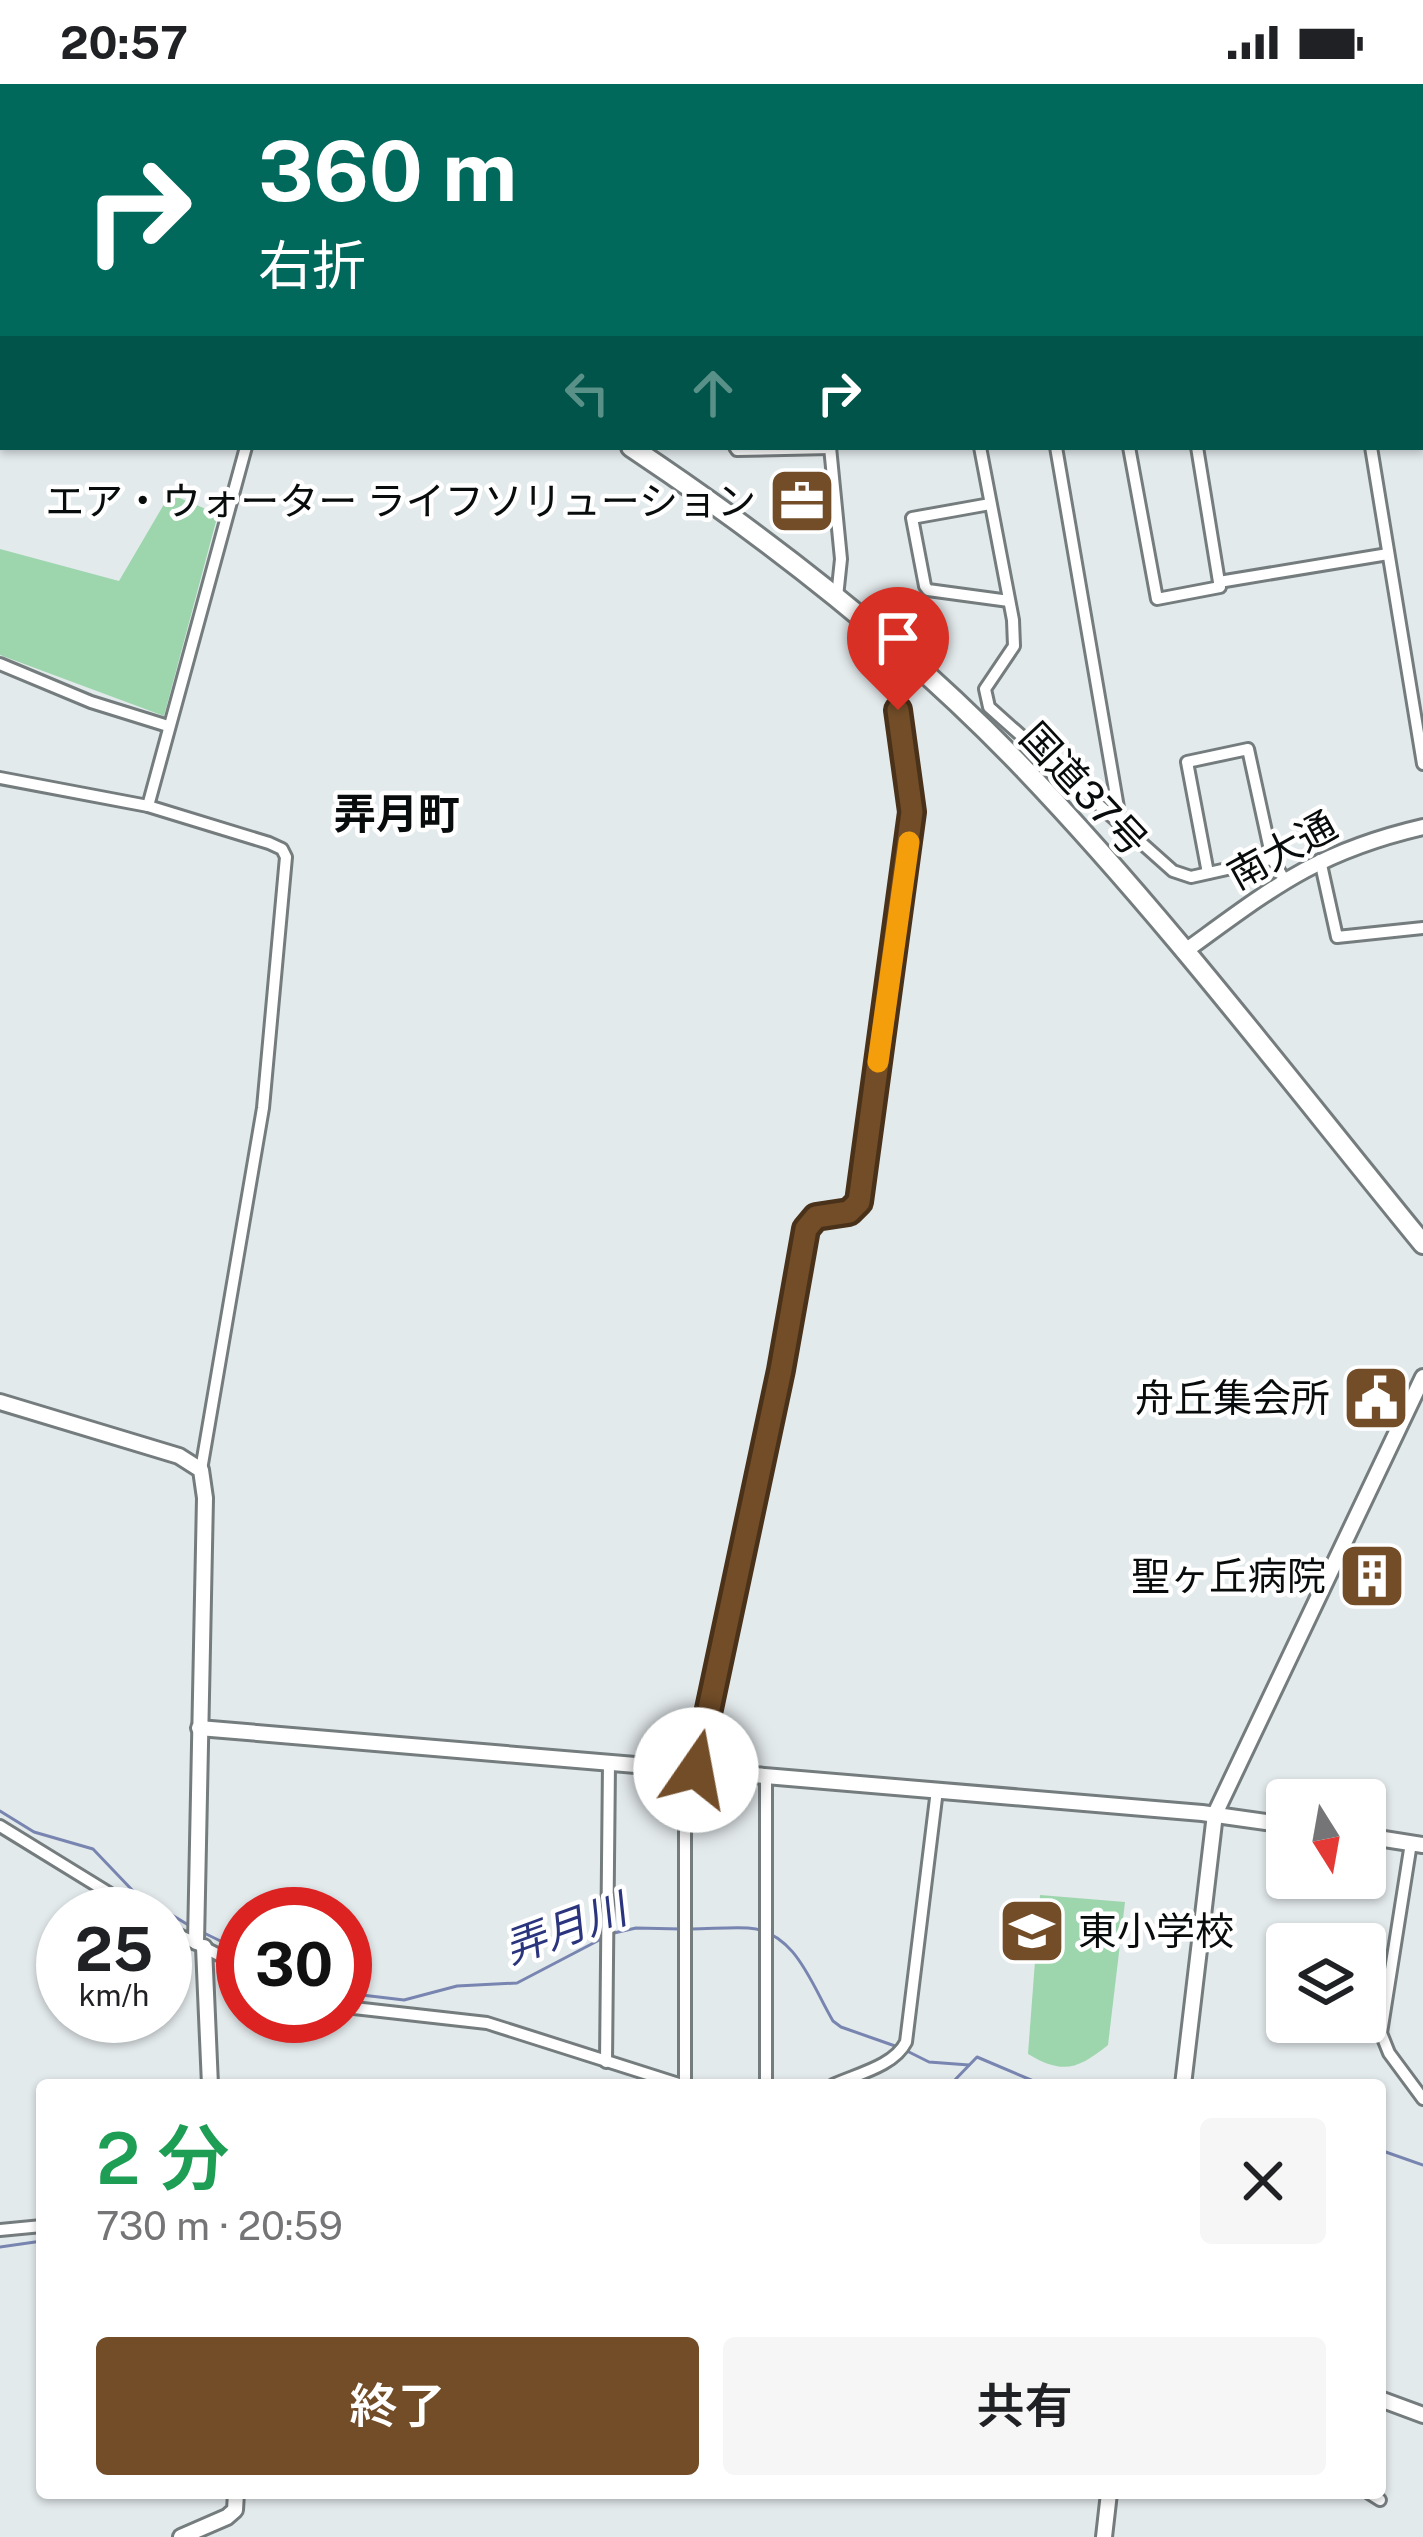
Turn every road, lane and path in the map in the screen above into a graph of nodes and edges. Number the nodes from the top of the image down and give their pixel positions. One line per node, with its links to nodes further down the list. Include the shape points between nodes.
1 (245, 450): 16 (street)
2 (635, 450): 12 (highway, 国道37号)
3 (830, 450): 12 (street)
4 (981, 450): 9 (street)
5 (1056, 450): 20 (street)
6 (1131, 450): 11 (street, via 1157,599)
7 (1197, 450): 11 (street)
8 (1371, 450): 10 (street)
9 (990, 505): 13 (street); 13 (street, via 912,518 916,540 928,590)
10 (1388, 554): 11 (street); 17 (street)
11 (1219, 582)
12 (837, 597): 14 (highway, 国道37号)
13 (1009, 601): 20 (street, via 1014,646 985,689 988,707)
14 (898, 650): 27 (highway, 国道37号, via 1022,767); 34 (street, via 892,664 912,812 862,1184 855,1209 816,1217 806,1229)
15 (0, 664): 16 (street)
16 (168, 726): 19 (street)
17 (1423, 764)
18 (0, 778): 19 (street)
19 (148, 806): 31 (street, via 282,849 287,871 263,1108)
20 (1121, 825): 24 (street, via 1173,871)
21 (1423, 826): 23 (street, 南大通)
22 (1272, 859): 24 (street); 24 (street, via 1248,749 1187,762); 25 (street)
23 (1320, 860): 25 (street, 南大通); 26 (street, via 1337,937)
24 (1208, 873)
25 (1284, 879): 27 (street, 南大通)
26 (1423, 928)
27 (1184, 952): 28 (highway, 国道37号)
28 (1423, 1244)
29 (1423, 1377): 37 (street)
30 (0, 1402): 31 (street, via 179,1456)
31 (201, 1470): 32 (street)
32 (199, 1728): 33 (street); 44 (street)
33 (609, 1763): 34 (street); 47 (street)
34 (691, 1770): 35 (street); 50 (street)
35 (766, 1776): 36 (street); 51 (street)
36 (937, 1790): 37 (street); 52 (street, via 906,2042 891,2060)
37 (1215, 1814): 38 (street); 53 (street)
38 (1266, 1822)
39 (0, 1826): 42 (street)
40 (1386, 1839): 41 (street)
41 (1417, 1844): 54 (street, via 1381,2033)
42 (99, 1887)
43 (192, 1940): 44 (street)
44 (200, 1944): 45 (street); 48 (street)
45 (216, 1952)
46 (372, 2010): 47 (street, via 487,2024)
47 (606, 2062): 49 (street)
48 (211, 2079)
49 (664, 2079)
50 (684, 2079)
51 (766, 2079)
52 (846, 2079)
53 (1184, 2079)
54 (1423, 2099)
55 (36, 2227): 56 (street)
56 (0, 2230)
57 (1386, 2401): 58 (street)
58 (1423, 2415)
59 (236, 2499): 61 (street, via 227,2517)
60 (1107, 2499): 62 (street)
61 (181, 2537)
62 (1104, 2537)

